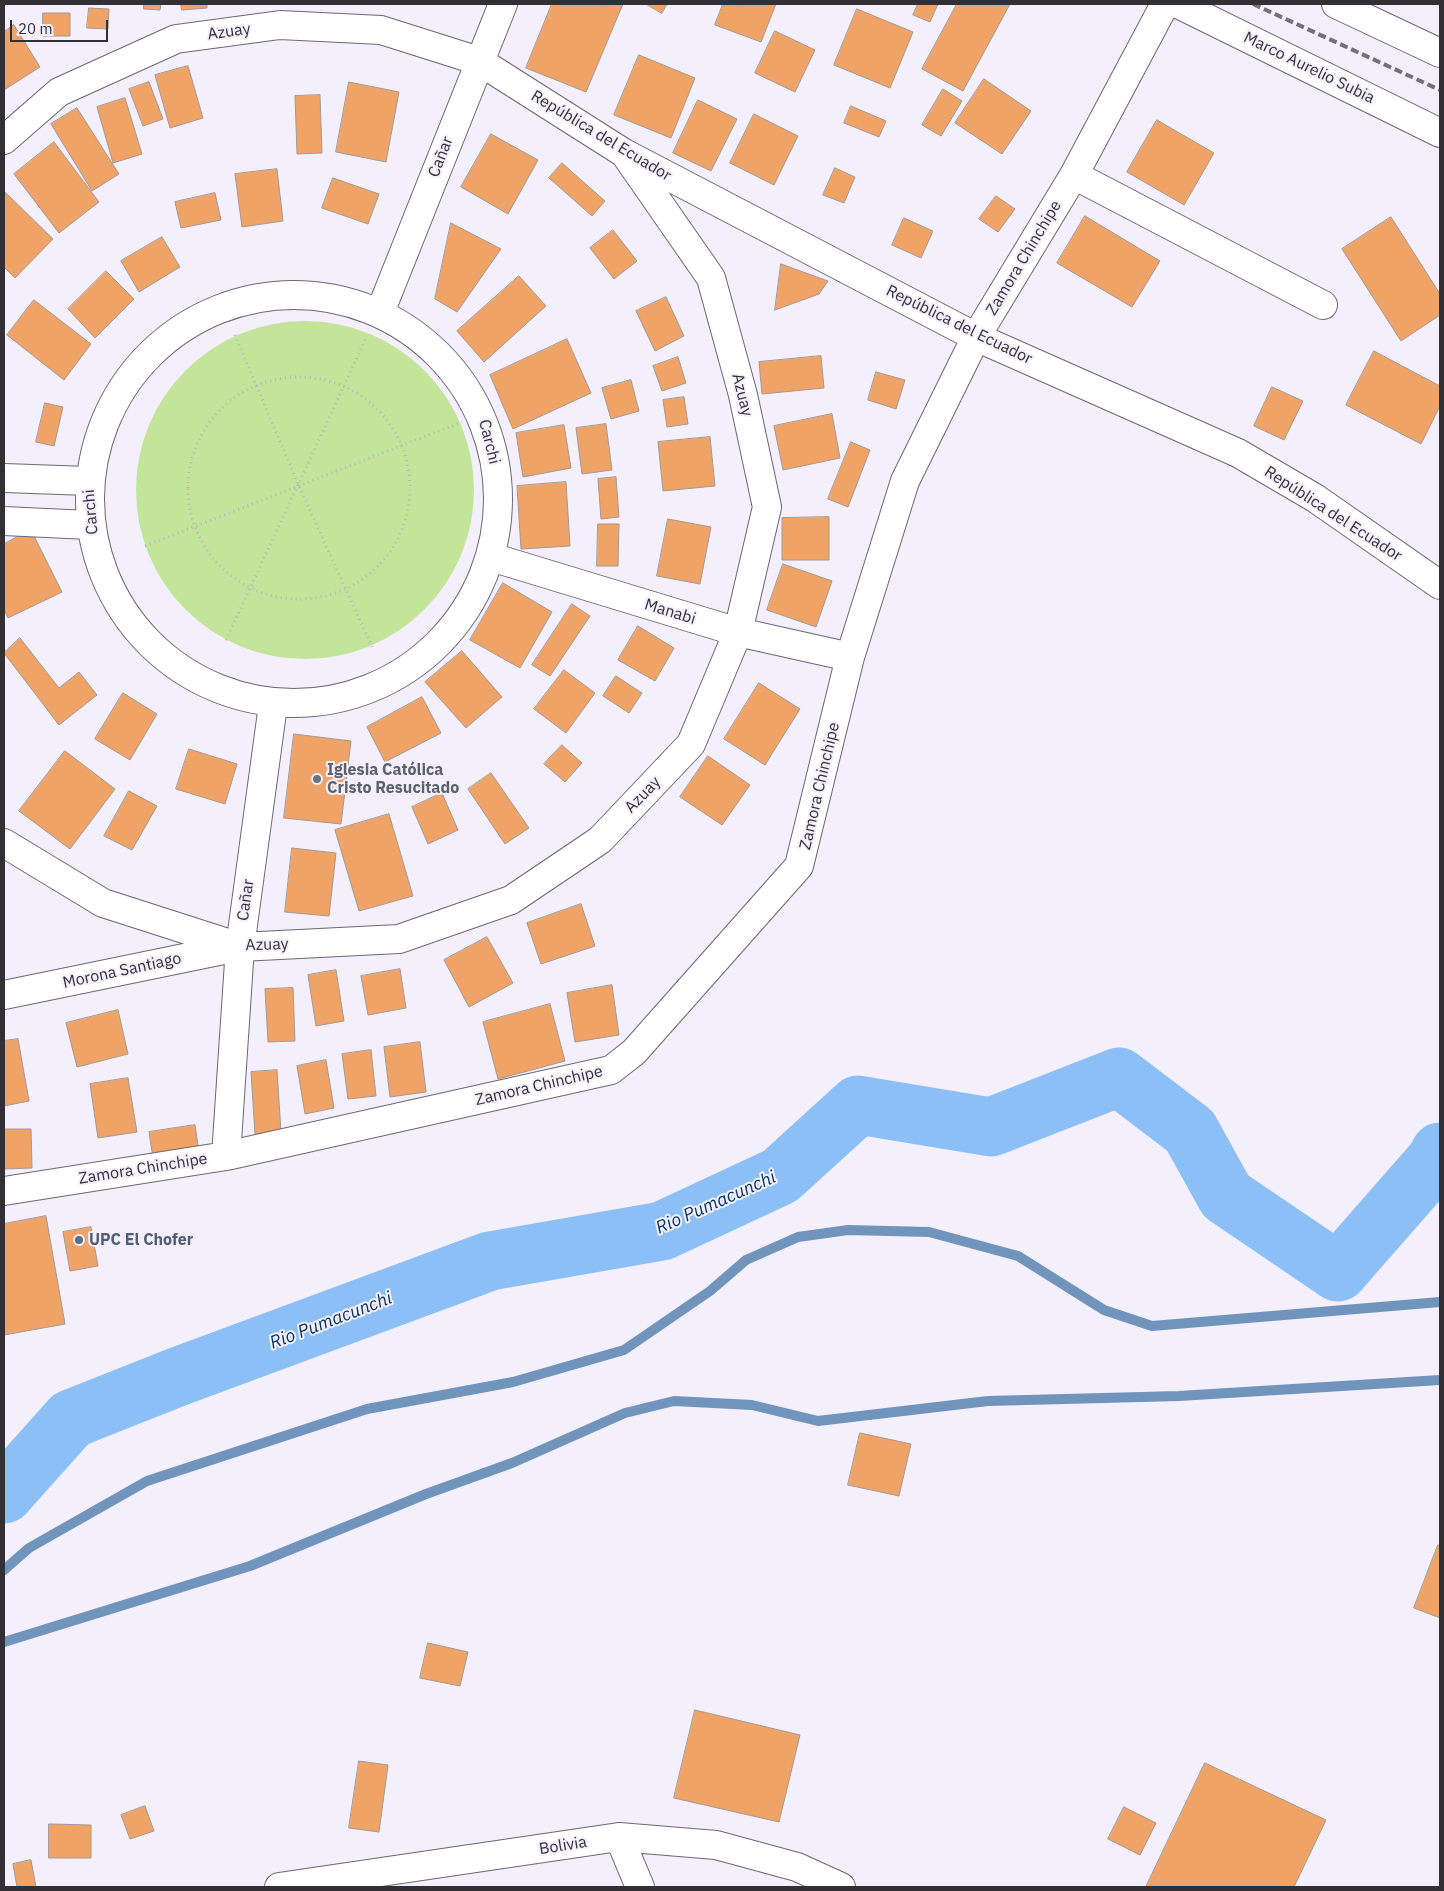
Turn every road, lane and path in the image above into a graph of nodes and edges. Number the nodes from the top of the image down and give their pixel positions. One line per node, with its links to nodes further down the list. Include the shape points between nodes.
1 (503, 4): 6 (street, Cañar)
2 (1165, 4): 10 (street, Zamora Chinchipe)
3 (1178, 4): 7 (street, Marco Aurelio Subia)
4 (1336, 4): 5 (street)
5 (1440, 53)
6 (479, 61): 8 (street, Azuay, via 381,30 280,25 176,39 59,92); 9 (street, República del Ecuador); 12 (street, Cañar)
7 (1440, 133)
8 (4, 140)
9 (624, 153): 14 (street, República del Ecuador); 30 (street, Azuay, via 711,278 743,395 767,506)
10 (1074, 175): 11 (street); 14 (street, Zamora Chinchipe)
11 (1323, 304)
12 (375, 321): 16 (path); 20 (street, Carchi, via 285,292 191,320 120,388); 26 (street, Carchi, via 441,352 482,413 500,485)
13 (235, 335): 15 (path)
14 (976, 338): 27 (street, República del Ecuador, via 1238,453 1315,498); 33 (street, Zamora Chinchipe, via 905,480)
15 (256, 384): 16 (path, via 301,375); 21 (path); 24 (path, via 211,419 188,471)
16 (345, 384): 18 (path, via 381,409); 21 (path)
17 (462, 422): 18 (path)
18 (404, 445): 21 (path); 29 (path, via 412,502 390,555)
19 (4, 478): 20 (street)
20 (88, 482): 23 (street, Carchi)
21 (299, 486): 24 (path); 28 (path); 29 (path)
22 (4, 521): 23 (street)
23 (89, 525): 34 (street, Carchi, via 100,571 139,636 200,683)
24 (193, 527): 25 (path); 28 (path, via 215,564)
25 (145, 546)
26 (492, 557): 30 (street, Manabi); 34 (street, Carchi, via 460,621 408,670 344,699)
27 (1440, 584)
28 (250, 591): 29 (path, via 298,602); 31 (path)
29 (346, 591): 32 (path)
30 (738, 632): 33 (street, Manabi); 36 (street, Azuay, via 691,744 600,840 511,900 399,939)
31 (226, 640)
32 (372, 647)
33 (850, 657): 38 (street, Zamora Chinchipe, via 800,866 622,1063 611,1070)
34 (273, 705): 36 (street, Cañar)
35 (4, 842): 36 (street, Azuay, via 103,903)
36 (240, 947): 37 (street, Morona Santiago); 38 (street, Cañar)
37 (4, 995)
38 (226, 1156): 39 (street, Zamora Chinchipe)
39 (4, 1192)
40 (619, 1838): 41 (street, Bolivia); 42 (street); 43 (street, Bolivia, via 716,1845 797,1867)
41 (278, 1887)
42 (640, 1887)
43 (841, 1887)

